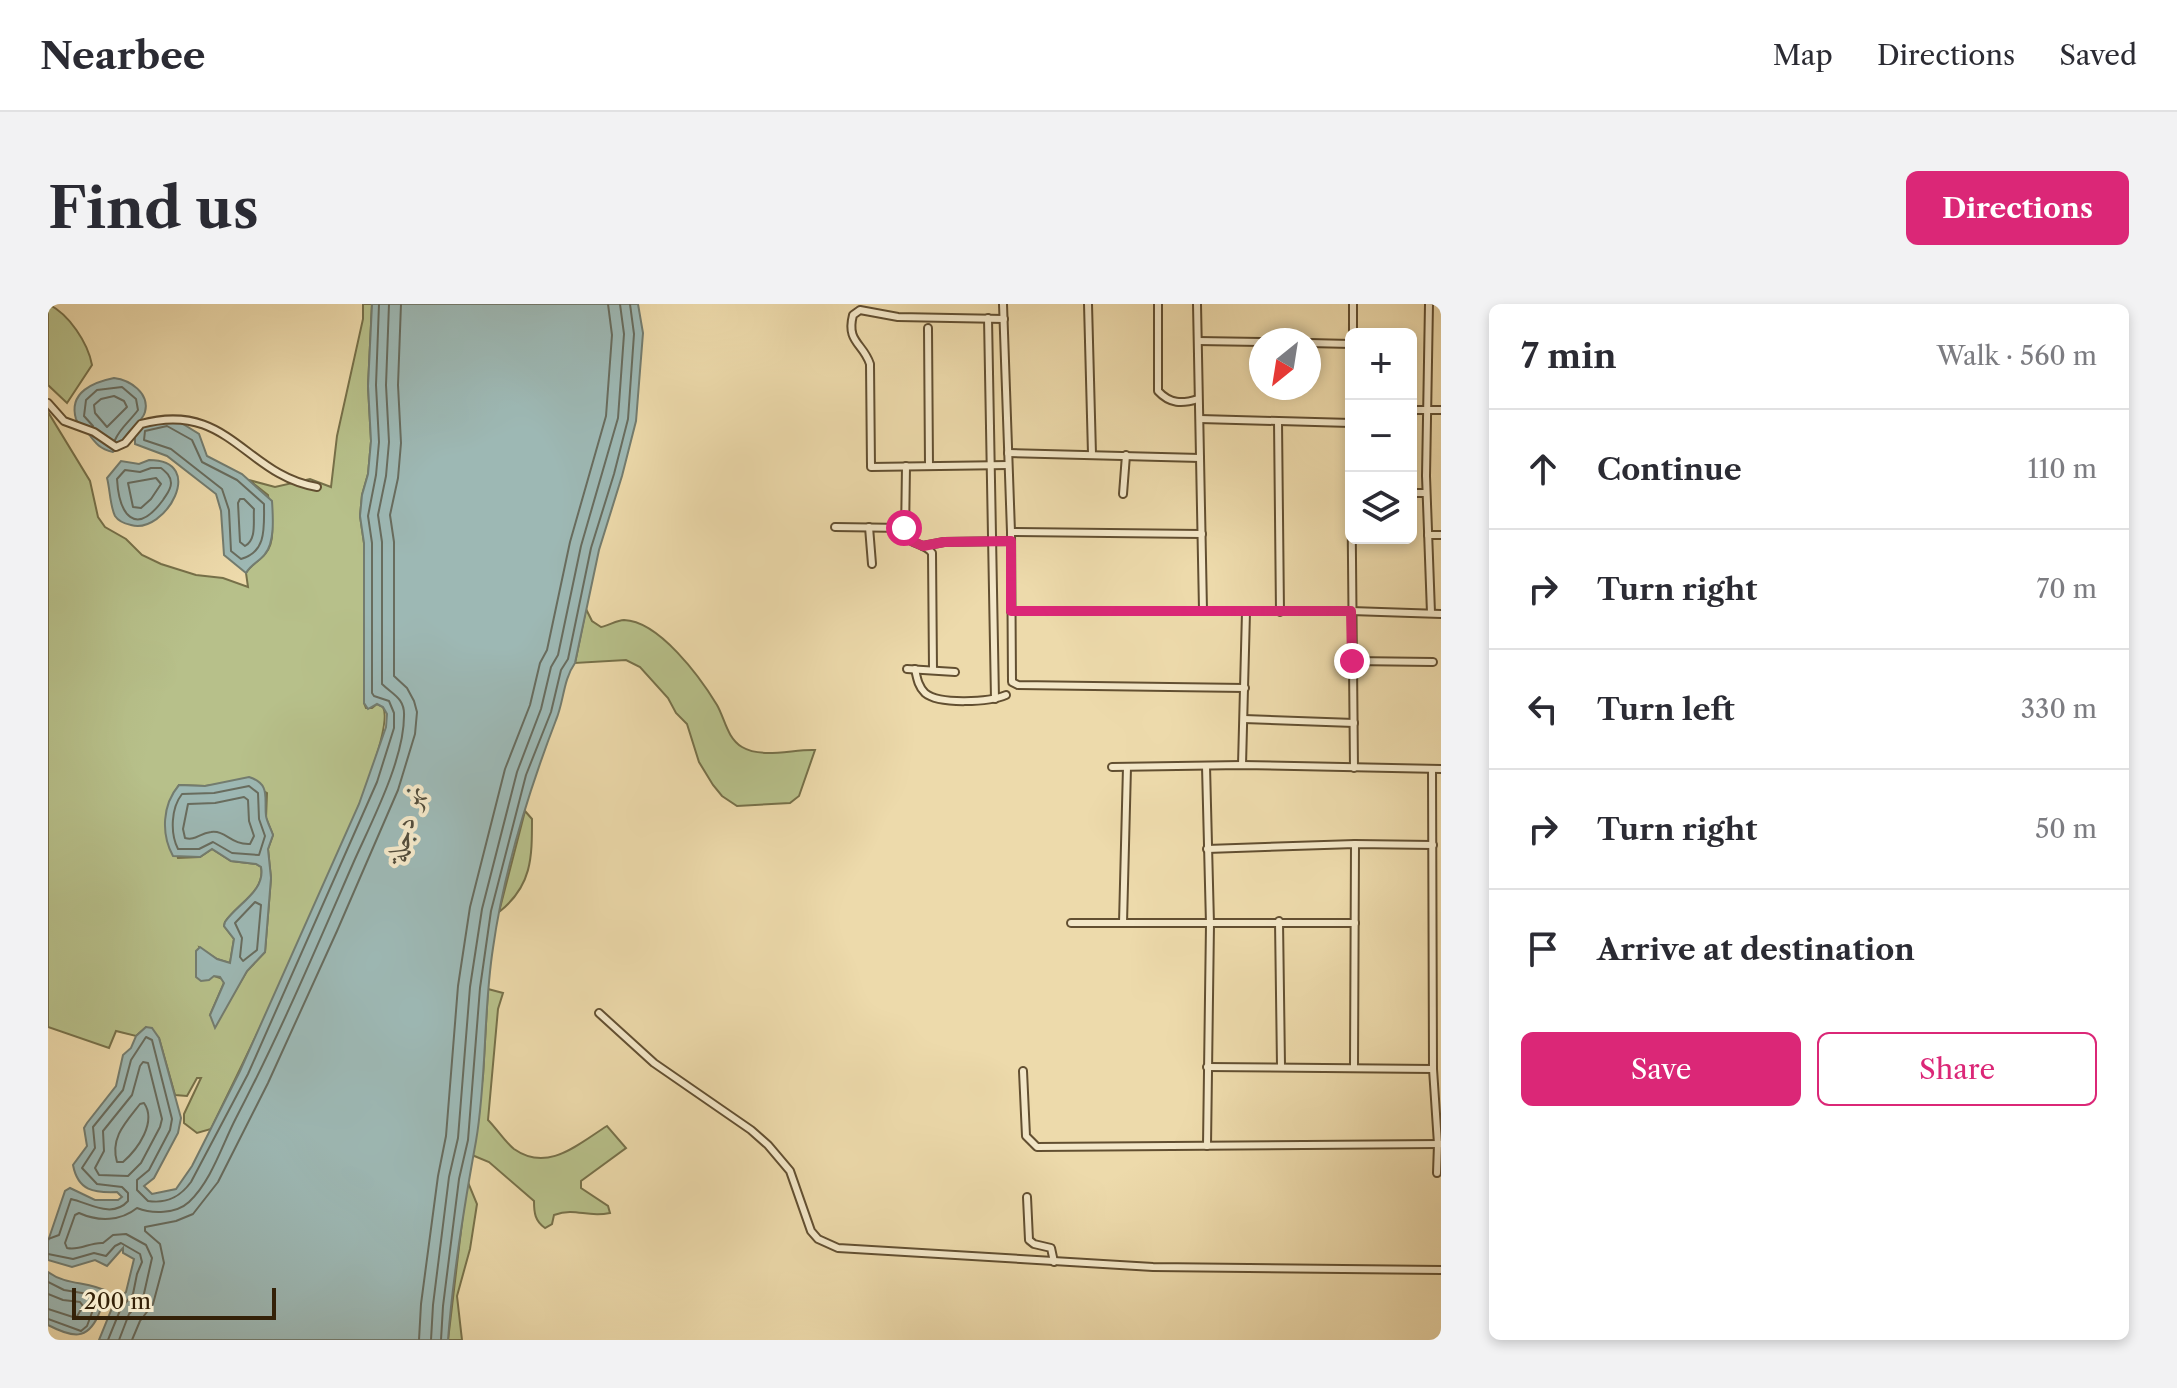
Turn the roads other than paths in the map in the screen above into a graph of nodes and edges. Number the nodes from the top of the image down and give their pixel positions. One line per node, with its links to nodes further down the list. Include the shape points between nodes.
1 (1003, 304): 8 (street)
2 (1088, 304): 24 (street)
3 (1158, 304): 15 (street, via 1158,391 1183,404)
4 (1197, 304): 11 (street)
5 (1353, 304): 10 (street)
6 (1429, 304): 18 (street)
7 (988, 318): 8 (street); 27 (street); 29 (street, via 898,317 860,310 853,315 851,335 870,364 871,467)
8 (1004, 319): 23 (street)
9 (928, 328): 30 (street)
10 (1353, 328)
11 (1198, 341): 12 (street); 15 (street)
12 (1249, 342)
13 (1321, 343): 14 (street)
14 (1345, 344)
15 (1198, 399): 20 (street)
16 (48, 403): 31 (street, via 64,421 116,447 145,422 191,419 287,478)
17 (1417, 410): 18 (street)
18 (1426, 410): 19 (street); 33 (street)
19 (1441, 410)
20 (1200, 419): 21 (street); 26 (street)
21 (1278, 421): 22 (street); 51 (street)
22 (1345, 423)
23 (1008, 453): 24 (street); 28 (street)
24 (1092, 454): 25 (street)
25 (1126, 455): 26 (street); 34 (street)
26 (1200, 458): 39 (street)
27 (990, 465): 28 (street); 30 (street); 42 (street)
28 (1008, 465): 38 (street)
29 (906, 466): 30 (street); 37 (street)
30 (929, 466)
31 (317, 487)
32 (1417, 493): 33 (street)
33 (1426, 493): 40 (street)
34 (1123, 494)
35 (835, 527): 36 (street)
36 (869, 527): 37 (street); 46 (street)
37 (904, 528): 45 (street, via 907,539)
38 (1011, 532): 39 (street); 43 (street)
39 (1202, 534): 47 (street)
40 (1428, 535): 41 (street); 52 (street)
41 (1441, 535)
42 (992, 541): 43 (street); 45 (street); 60 (street)
43 (1011, 541): 48 (street)
44 (1351, 544): 49 (street)
45 (923, 546): 56 (street, via 932,557)
46 (872, 564)
47 (1203, 610): 48 (street); 50 (street)
48 (1011, 611): 58 (street, via 1011,680 1016,685)
49 (1351, 611): 51 (street); 52 (street); 54 (street)
50 (1246, 612): 51 (street); 58 (street)
51 (1280, 612)
52 (1431, 613): 53 (street)
53 (1441, 614)
54 (1352, 661): 55 (street); 62 (street)
55 (1433, 662)
56 (933, 670): 57 (street); 60 (street, via 911,669 921,689 937,699)
57 (955, 672)
58 (1245, 688): 61 (street)
59 (1006, 695): 60 (street)
60 (995, 699)
61 (1244, 719): 62 (street); 63 (street)
62 (1354, 723): 67 (street)
63 (1242, 765): 64 (street); 67 (street)
64 (1206, 766): 66 (street); 72 (street)
65 (1112, 767): 66 (street)
66 (1127, 767): 76 (street)
67 (1354, 768): 68 (street)
68 (1432, 769): 69 (street); 71 (street)
69 (1441, 769)
70 (1355, 844): 71 (street); 72 (street); 77 (street)
71 (1433, 845): 73 (street)
72 (1207, 849): 78 (street)
73 (1437, 894): 83 (street)
74 (1279, 921): 77 (street); 78 (street); 80 (street)
75 (1071, 923): 76 (street)
76 (1123, 923): 78 (street)
77 (1355, 923): 82 (street)
78 (1210, 924): 81 (street)
79 (599, 1013): 90 (street, via 669,1074 768,1145 790,1171 818,1239 838,1248)
80 (1281, 1066): 81 (street); 82 (street)
81 (1207, 1067): 87 (street)
82 (1354, 1067): 83 (street)
83 (1433, 1069): 85 (street)
84 (1023, 1071): 87 (street, via 1026,1136 1037,1147)
85 (1437, 1077): 86 (street)
86 (1440, 1144): 87 (street); 88 (street)
87 (1207, 1146)
88 (1437, 1173)
89 (1027, 1197): 90 (street, via 1029,1240 1051,1248)
90 (1054, 1262): 91 (street)
91 (1441, 1270)

